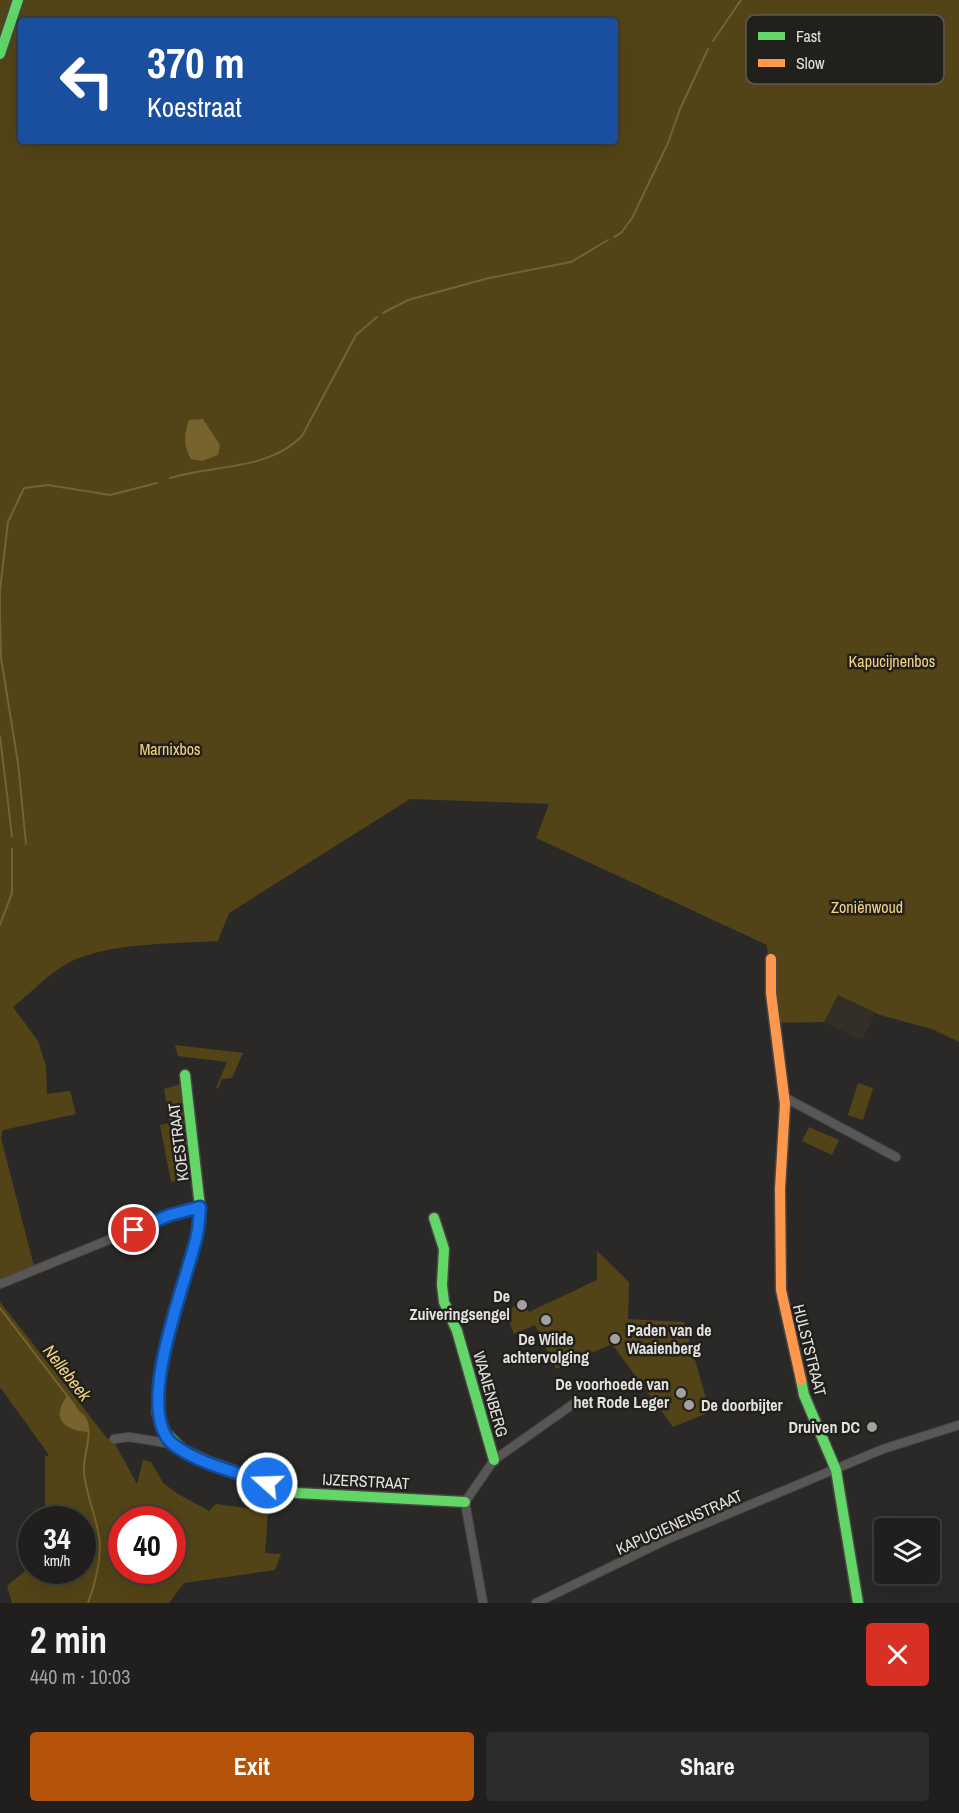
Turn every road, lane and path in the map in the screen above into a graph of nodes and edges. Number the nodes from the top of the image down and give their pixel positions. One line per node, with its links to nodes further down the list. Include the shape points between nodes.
1 (18, 0): 2 (street)
2 (0, 54)
3 (771, 959): 5 (street, HULSTSTRAAT, via 771,993)
4 (185, 1074): 7 (street, KOESTRAAT)
5 (784, 1097): 6 (street); 15 (street, HULSTSTRAAT, via 781,1290 804,1395)
6 (896, 1157)
7 (200, 1207): 9 (street, via 170,1215); 13 (street, KOESTRAAT, via 197,1236 161,1364 156,1401 159,1423)
8 (434, 1218): 14 (street, WAAIENBERG, via 444,1249 444,1302 457,1331)
9 (0, 1284)
10 (576, 1401): 14 (street)
11 (959, 1425): 15 (street, KAPUCIENENSTRAAT, via 883,1449)
12 (114, 1439): 13 (street, IJZERSTRAAT, via 129,1437)
13 (172, 1444): 16 (street, IJZERSTRAAT, via 207,1461 297,1493)
14 (494, 1460): 16 (street, WAAIENBERG)
15 (836, 1470): 18 (street, KAPUCIENENSTRAAT, via 666,1540); 19 (street, HULSTSTRAAT)
16 (465, 1502): 17 (street)
17 (483, 1603)
18 (536, 1603)
19 (858, 1603)

